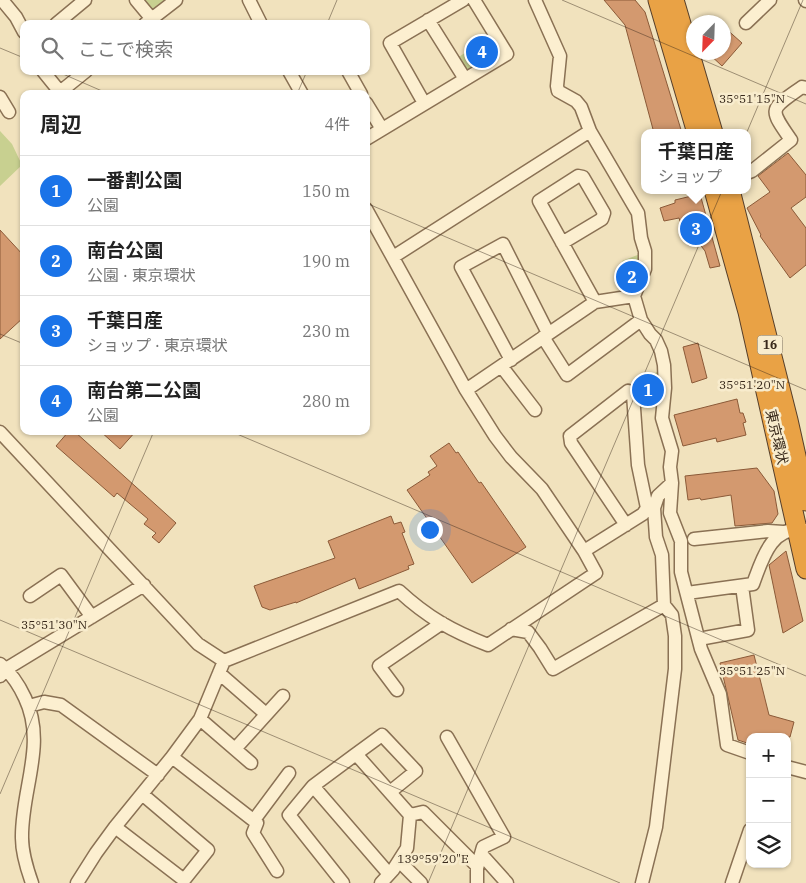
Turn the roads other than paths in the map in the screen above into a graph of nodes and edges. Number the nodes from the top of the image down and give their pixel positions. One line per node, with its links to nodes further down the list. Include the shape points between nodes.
1 (2, 0): 18 (street)
2 (85, 0): 12 (street)
3 (136, 0): 13 (street)
4 (176, 0): 14 (street)
5 (249, 0): 15 (street)
6 (463, 0): 16 (street)
7 (474, 0): 23 (street, via 507,54)
8 (535, 0): 36 (street, via 560,56 558,91 581,107)
9 (658, 0): 34 (highway)
10 (674, 0): 35 (highway)
11 (770, 0): 17 (street)
12 (61, 20)
13 (147, 20)
14 (149, 20)
15 (259, 20)
16 (428, 20): 23 (street); 30 (street, via 390,43)
17 (746, 23)
18 (20, 24)
19 (46, 75): 25 (street)
20 (81, 75): 26 (street)
21 (291, 75): 27 (street)
22 (350, 75): 28 (street)
23 (465, 79): 30 (street)
24 (806, 88): 38 (street, via 802,87 775,109 775,117 791,140)
25 (58, 90)
26 (62, 90)
27 (300, 90)
28 (359, 90)
29 (0, 97): 32 (street)
30 (424, 103): 33 (street)
31 (370, 110): 33 (street)
32 (9, 112)
33 (382, 129): 37 (street)
34 (696, 129)
35 (713, 129)
36 (590, 131): 43 (street); 44 (street, via 638,213 645,269)
37 (370, 136)
38 (751, 172)
39 (715, 194): 55 (highway, 東京環状 / 16, via 748,312)
40 (731, 194): 53 (highway, 東京環状 / 16)
41 (370, 216): 43 (street)
42 (562, 243): 42 (street, via 538,201 583,176 604,213 602,219); 45 (street)
43 (393, 257): 49 (street)
44 (634, 296): 45 (street); 46 (street)
45 (595, 302): 47 (street)
46 (641, 320): 47 (street, via 567,375); 52 (street, via 656,340 664,365 662,418 672,451)
47 (545, 335): 48 (street); 48 (street, via 503,244 461,268)
48 (506, 364): 49 (street); 50 (street)
49 (466, 390): 57 (street, via 495,436 542,489)
50 (535, 410)
51 (0, 432): 59 (street)
52 (672, 483): 61 (street, via 670,513 681,541 681,572); 63 (street, via 658,496 654,508 656,538 662,555)
53 (806, 501)
54 (626, 525): 54 (street, via 643,514 646,508 638,465 633,394 628,391 570,436); 57 (street)
55 (796, 530): 56 (street); 58 (highway, 東京環状 / 16); 60 (street, via 767,548 753,584)
56 (694, 539)
57 (584, 551): 66 (street, via 596,573)
58 (806, 569)
59 (144, 586): 64 (street); 68 (street)
60 (742, 586): 61 (street); 67 (street, via 748,630)
61 (687, 593): 67 (street)
62 (30, 596): 64 (street, via 61,575)
63 (664, 605): 66 (street, via 553,669 528,632); 102 (street, via 672,615 675,669 656,827)
64 (92, 617): 69 (street)
65 (442, 623): 66 (street, via 488,645); 68 (street, via 421,611 399,591); 70 (street, via 379,666)
66 (511, 629)
67 (699, 639): 77 (street, via 720,694 727,745)
68 (221, 667): 73 (street); 74 (street)
69 (2, 670): 72 (street, via 20,687)
70 (397, 690)
71 (283, 696): 73 (street)
72 (29, 706): 84 (street, via 44,702 61,705); 96 (street, via 35,737 34,758 22,838)
73 (266, 714): 76 (street)
74 (200, 719): 76 (street); 79 (street)
75 (446, 737): 92 (street, via 504,837 483,847)
76 (235, 749): 80 (street)
77 (746, 752)
78 (356, 754): 85 (street); 86 (street); 86 (street, via 382,735 416,772)
79 (172, 757): 84 (street); 89 (street)
80 (251, 763)
81 (791, 769): 82 (street)
82 (806, 772)
83 (289, 774): 89 (street)
84 (158, 775): 87 (street)
85 (313, 786): 95 (street); 98 (street, via 289,815)
86 (390, 792): 88 (street)
87 (142, 794): 90 (street); 90 (street, via 208,850 184,880)
88 (410, 815): 92 (street, via 423,812); 93 (street, via 407,848)
89 (254, 820): 94 (street, via 257,823 253,833)
90 (115, 827): 97 (street)
91 (746, 842): 103 (street)
92 (479, 860): 100 (street); 101 (street)
93 (399, 861): 95 (street); 99 (street)
94 (277, 872)
95 (385, 878)
96 (32, 883)
97 (78, 883)
98 (343, 883)
99 (421, 883)
100 (477, 883)
101 (507, 883)
102 (642, 883)
103 (732, 883)

